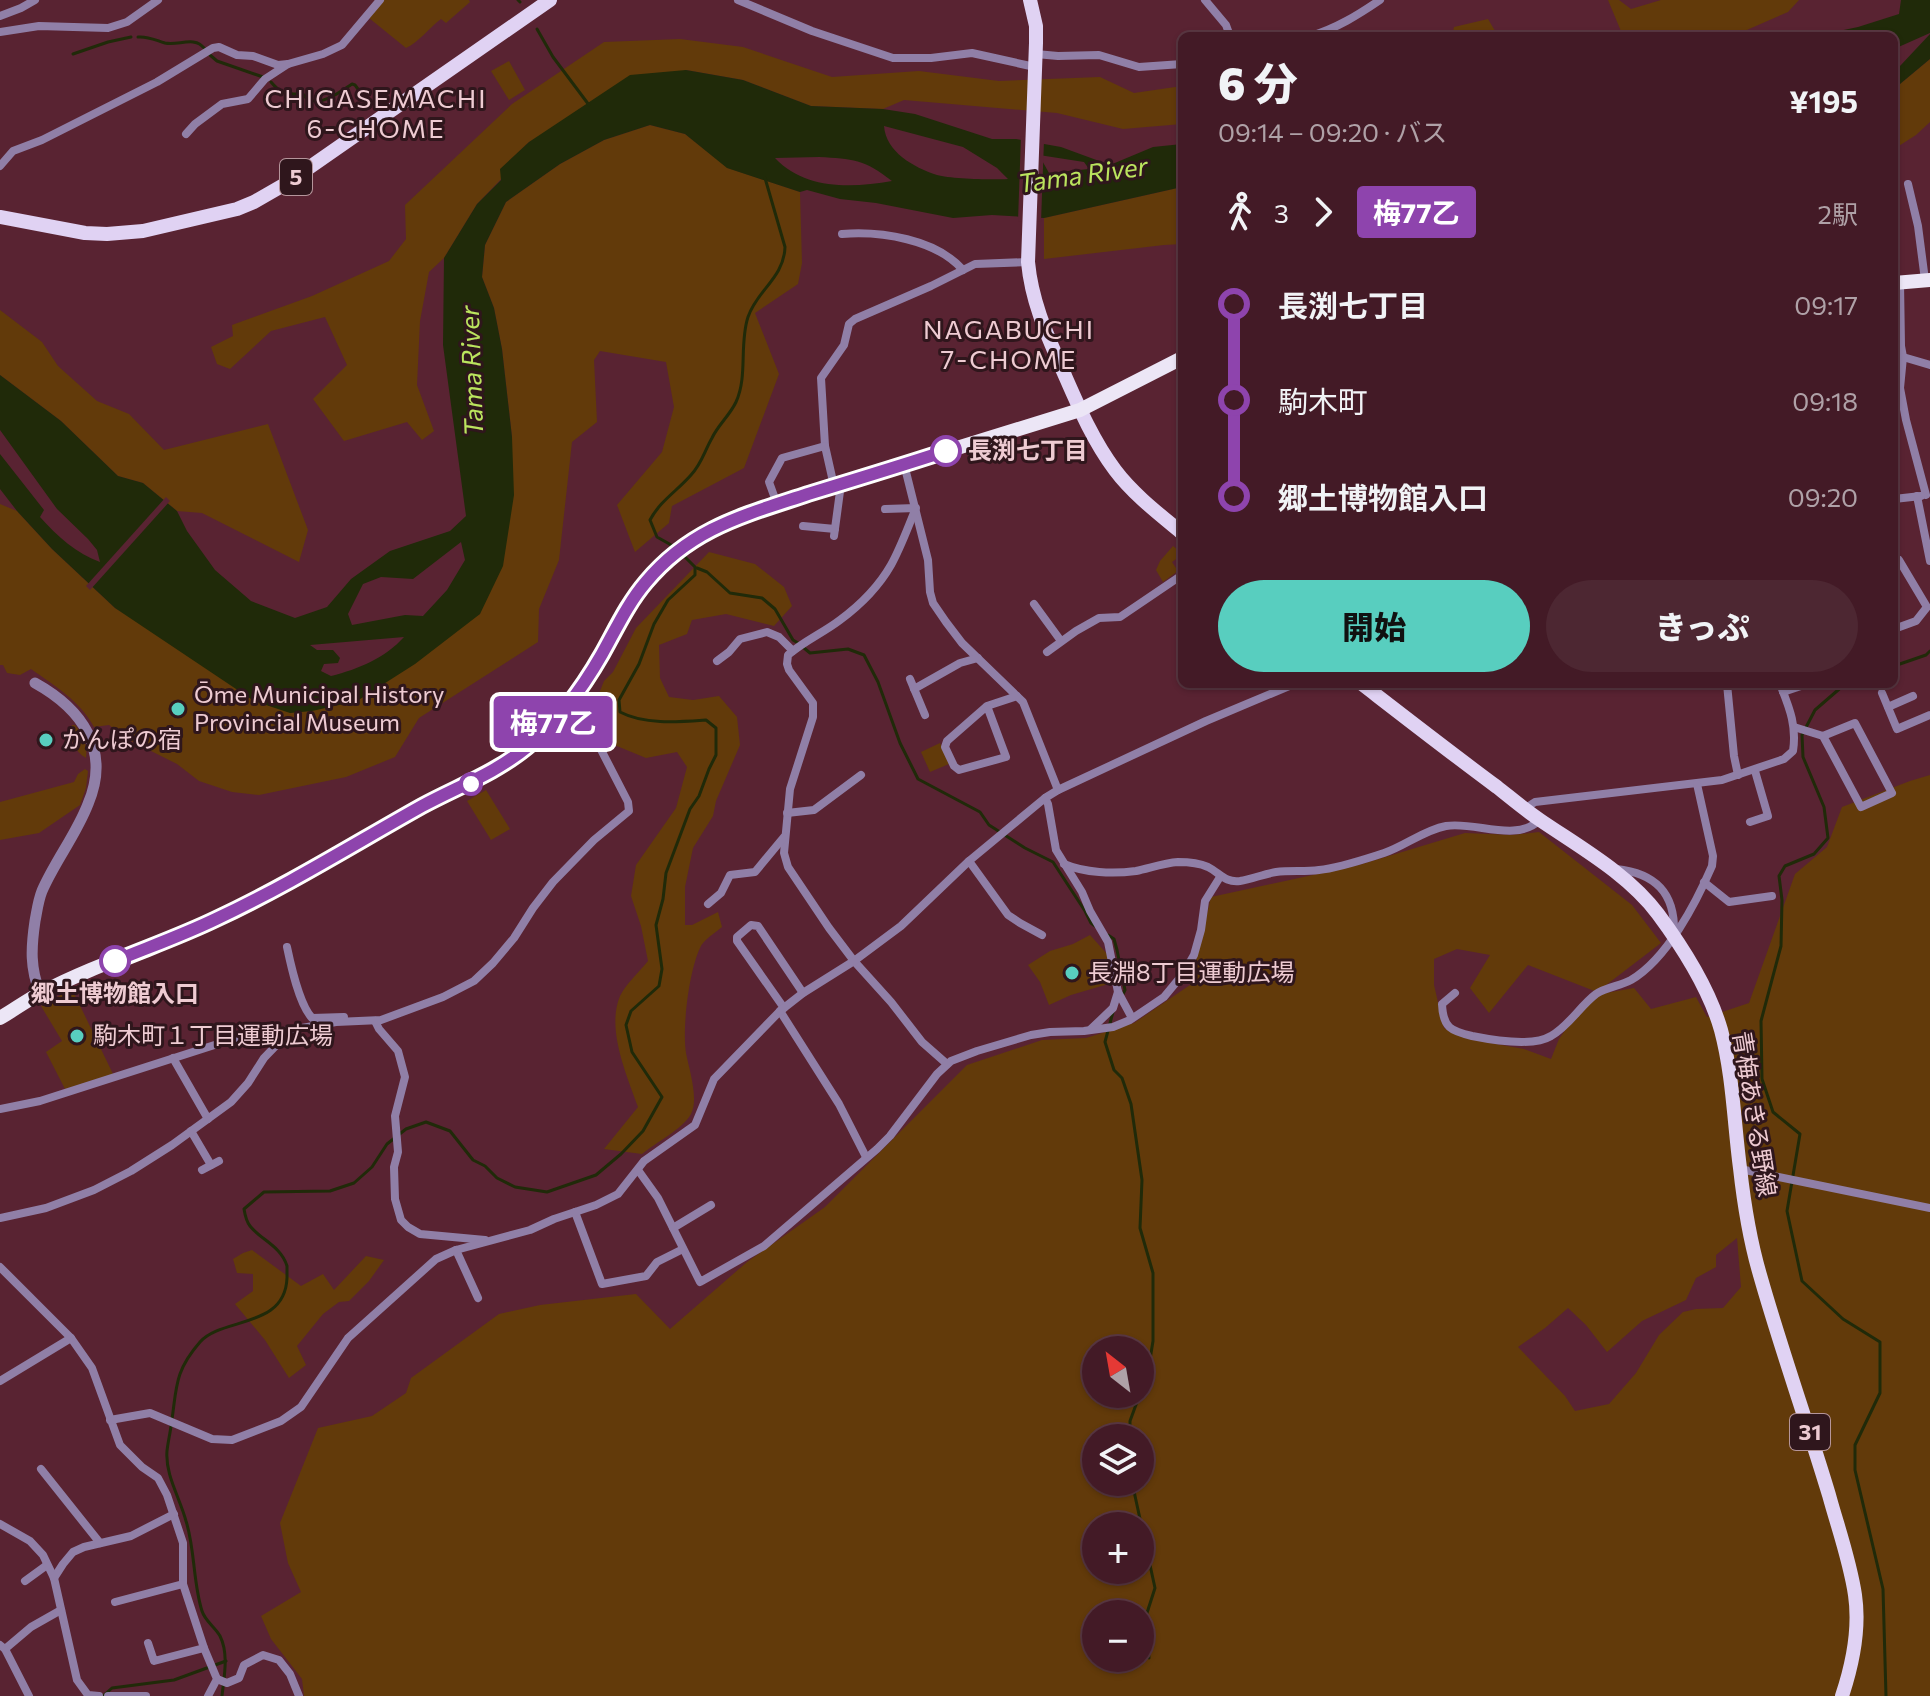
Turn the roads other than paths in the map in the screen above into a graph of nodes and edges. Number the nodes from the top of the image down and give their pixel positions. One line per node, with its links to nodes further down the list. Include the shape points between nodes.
1 (35, 0): 9 (street)
2 (158, 0): 10 (street, via 127,22 108,28 39,26)
3 (380, 0): 13 (street, via 342,45)
4 (550, 0): 19 (main road, 5, via 287,183 237,209 156,229 107,234)
5 (738, 0): 15 (street, via 893,58 972,53)
6 (1030, 0): 15 (main road)
7 (1205, 0): 11 (street)
8 (1380, 0): 12 (street)
9 (0, 16)
10 (0, 32)
11 (1229, 32)
12 (1325, 32)
13 (288, 64): 16 (street, via 248,99 222,104); 17 (street, via 213,48 157,82 13,151)
14 (1178, 64): 15 (street, via 1139,67 1099,55 1058,56)
15 (1036, 65): 21 (main road)
16 (186, 134)
17 (0, 166)
18 (1908, 184): 23 (street)
19 (0, 217)
20 (842, 234): 22 (street, via 904,239 946,253)
21 (1028, 262): 22 (street, via 975,264); 29 (main road, via 1038,313)
22 (963, 270): 30 (street, via 849,324 844,345 821,378)
23 (1928, 280): 24 (highway)
24 (1898, 282)
25 (1898, 298): 26 (street)
26 (1903, 357): 28 (street); 33 (street, via 1900,388)
27 (1178, 360): 29 (highway)
28 (1930, 365)
29 (1080, 410): 31 (highway); 39 (main road, via 1116,472)
30 (825, 446): 32 (street); 35 (street, via 782,458 769,482)
31 (904, 464): 32 (highway); 36 (street)
32 (838, 485): 35 (highway); 38 (street, via 834,533)
33 (1924, 495): 34 (street); 41 (street)
34 (1898, 498)
35 (777, 504): 62 (highway, via 730,520 662,565 631,603)
36 (916, 508): 37 (street); 48 (street, via 890,566 861,603); 50 (street, via 933,603)
37 (885, 509)
38 (803, 526)
39 (1178, 527)
40 (1899, 560): 42 (street)
41 (1930, 561)
42 (1900, 572): 45 (street)
43 (1178, 578): 47 (street, via 1120,617 1099,618)
44 (1034, 604): 47 (street)
45 (1928, 606): 46 (street, via 1916,621)
46 (1898, 628)
47 (1061, 641): 49 (street)
48 (796, 648): 51 (street, via 767,632 740,639); 76 (street, via 787,664 813,703 813,717)
49 (1047, 652)
50 (978, 658): 58 (street); 60 (street)
51 (717, 661)
52 (910, 679): 58 (street)
53 (35, 683): 91 (street, via 56,695 86,727 95,765 87,808 38,904 31,956)
54 (1285, 688): 73 (street)
55 (1367, 688): 75 (main road, 青梅あきる野線 / 31)
56 (1727, 688): 71 (street)
57 (1781, 688): 67 (street)
58 (914, 689): 65 (street)
59 (1882, 693): 64 (street)
60 (1017, 696): 63 (street); 73 (street)
61 (1913, 696): 64 (street)
62 (569, 704): 91 (highway, via 528,746 479,779 216,920); 97 (street, via 596,740 629,811 553,882 481,976 430,1003)
63 (987, 706): 63 (street, via 947,741 945,747 959,770 1006,757)
64 (1888, 707): 66 (street, via 1897,729)
65 (925, 715)
66 (1930, 715)
67 (1796, 727): 68 (street); 69 (street, via 1789,756)
68 (1823, 736): 68 (street, via 1861,807 1892,793 1855,723)
69 (1755, 771): 71 (street); 78 (street, via 1768,816)
70 (861, 775): 76 (street, via 814,810)
71 (1738, 775): 72 (street)
72 (1697, 784): 75 (street, via 1535,802); 83 (street, via 1713,856)
73 (1058, 790): 74 (street)
74 (1045, 798): 80 (street); 81 (street)
75 (1526, 808): 77 (main road, 青梅あきる野線 / 31)
76 (787, 813): 79 (street)
77 (1540, 820): 82 (street, via 1522,830 1459,825 1435,829 1382,853 1320,870 1231,881); 87 (main road, 青梅あきる野線 / 31, via 1610,868 1655,910)
78 (1750, 822)
79 (785, 836): 85 (street, via 755,872 730,875); 89 (street, via 788,867)
80 (969, 861): 86 (street, via 1008,915); 89 (street, via 901,926)
81 (1064, 864): 82 (street, via 1116,873 1192,862); 90 (street, via 1108,941)
82 (1220, 877): 96 (street, via 1205,901 1197,947 1183,974 1164,997)
83 (1704, 882): 84 (street, via 1729,902); 87 (street)
84 (1772, 896)
85 (708, 904)
86 (1042, 935)
87 (1674, 937): 93 (street, via 1632,979 1598,993 1551,1036 1538,1041 1492,1040 1449,1029 1442,1004); 108 (main road, 青梅あきる野線 / 31, via 1721,1029)
88 (287, 947): 98 (street, via 295,982 312,1018 355,1017)
89 (854, 961): 92 (street); 102 (street)
90 (1118, 992): 96 (street); 100 (street, via 1113,1008)
91 (40, 993): 95 (highway)
92 (803, 993): 94 (street); 94 (street, via 758,926 751,925 737,941)
93 (1455, 993)
94 (782, 1010): 106 (street); 109 (street, via 714,1079 695,1125)
95 (0, 1018)
96 (1132, 1018): 100 (street)
97 (375, 1021): 98 (street); 115 (street, via 398,1051 405,1077 395,1116 395,1199 401,1220 420,1234)
98 (361, 1022): 99 (street)
99 (291, 1030): 101 (street, via 227,1041); 104 (street, via 231,1102)
100 (1088, 1031): 102 (street, via 1031,1035)
101 (173, 1058): 103 (street); 104 (street)
102 (947, 1064): 106 (street, via 890,1136)
103 (0, 1109)
104 (208, 1119): 105 (street)
105 (191, 1131): 107 (street); 113 (street, via 94,1190)
106 (866, 1157): 116 (street, via 764,1246 700,1282)
107 (211, 1165)
108 (1740, 1169): 111 (street); 144 (main road, 青梅あきる野線 / 31, via 1760,1276 1851,1573 1856,1632)
109 (638, 1170): 112 (street, via 618,1194); 114 (street)
110 (711, 1205): 114 (street)
111 (1930, 1208)
112 (575, 1212): 115 (street); 116 (street, via 602,1284 646,1276 657,1262)
113 (0, 1218)
114 (673, 1228): 116 (street)
115 (493, 1240): 117 (street)
116 (683, 1249)
117 (456, 1250): 119 (street); 122 (street, via 436,1259 348,1338 301,1407 281,1421 232,1440 212,1439 150,1413)
118 (0, 1267): 120 (street)
119 (478, 1298)
120 (71, 1338): 121 (street); 122 (street, via 92,1368)
121 (0, 1381)
122 (110, 1420): 124 (street, via 120,1445 158,1478)
123 (41, 1469): 126 (street)
124 (174, 1514): 126 (street, via 131,1536); 130 (street, via 183,1543)
125 (0, 1524): 127 (street, via 30,1541)
126 (100, 1543): 128 (street, via 73,1552)
127 (47, 1565): 128 (street); 129 (street)
128 (54, 1578): 132 (street)
129 (25, 1581)
130 (183, 1584): 131 (street); 135 (street)
131 (115, 1602)
132 (61, 1610): 134 (street); 137 (street, via 77,1680)
133 (148, 1643): 135 (street, via 154,1661)
134 (3, 1647): 138 (street)
135 (204, 1648): 136 (street)
136 (217, 1675): 142 (street); 143 (street, via 239,1678 244,1665 263,1655 279,1660)
137 (88, 1695): 139 (street)
138 (29, 1696)
139 (99, 1696)
140 (110, 1696): 141 (street)
141 (146, 1696)
142 (208, 1696)
143 (299, 1696)
144 (1842, 1696)

